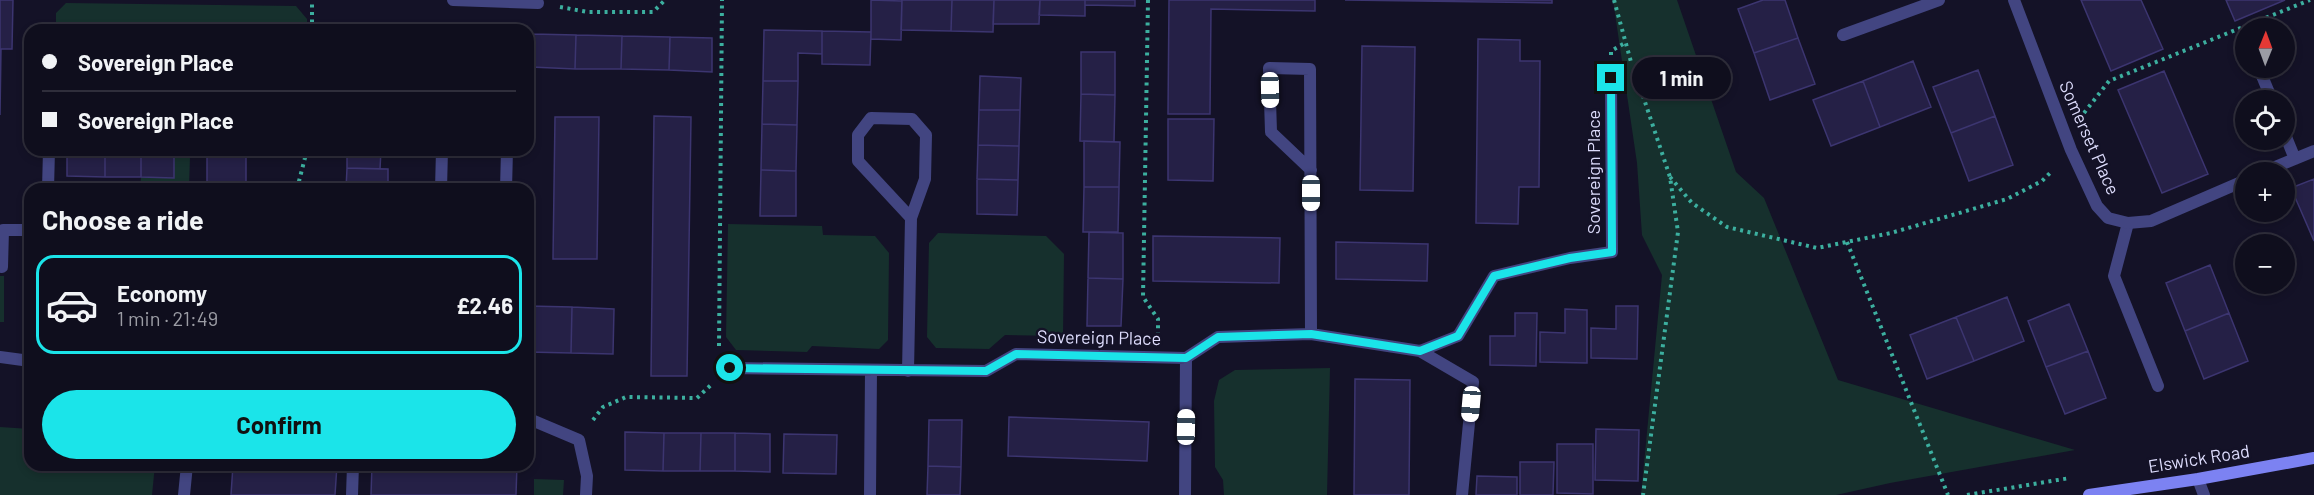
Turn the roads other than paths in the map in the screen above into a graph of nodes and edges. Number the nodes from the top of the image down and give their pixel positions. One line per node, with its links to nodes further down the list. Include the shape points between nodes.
1 (453, 0): 4 (street)
2 (1939, 0): 5 (street)
3 (2014, 0): 20 (street, Somerset Place, via 2071,150 2097,206 2108,218)
4 (538, 3)
5 (1843, 35)
6 (1611, 78): 24 (street, Sovereign Place, via 1612,252 1494,276 1458,336)
7 (2291, 150): 12 (street)
8 (2314, 150): 12 (street)
9 (49, 156): 15 (street)
10 (442, 156): 16 (street)
11 (507, 156): 17 (street)
12 (2295, 159): 13 (street)
13 (2288, 162)
14 (1311, 170): 14 (street, via 1271,132 1269,68 1310,69); 23 (street)
15 (48, 183)
16 (441, 183)
17 (506, 183)
18 (2235, 185): 20 (street, via 2151,221)
19 (911, 218): 19 (street, via 858,161 858,135 872,118 912,119 926,135 925,179); 30 (street)
20 (2128, 223): 31 (street, via 2114,276)
21 (24, 230): 22 (street, via 3,230)
22 (2, 267)
23 (1311, 334): 24 (street, Sovereign Place); 26 (street, Sovereign Place, via 1218,337)
24 (1420, 351): 42 (street, Sovereign Place, via 1473,382)
25 (0, 357): 27 (street)
26 (1186, 358): 30 (street, Sovereign Place, via 1016,354 986,371); 41 (street, Sovereign Place)
27 (24, 360)
28 (730, 368): 29 (street, Sovereign Place)
29 (871, 370): 30 (street, Sovereign Place); 40 (street)
30 (908, 371)
31 (2158, 386)
32 (534, 422): 39 (street, via 579,440)
33 (2314, 458): 36 (main road, Elswick Road)
34 (186, 471): 37 (street)
35 (353, 471): 38 (street)
36 (2198, 479): 43 (main road, Elswick Road); 44 (street)
37 (184, 495)
38 (352, 495)
39 (586, 495)
40 (870, 495)
41 (1185, 495)
42 (1462, 495)
43 (2089, 495)
44 (2204, 495)

